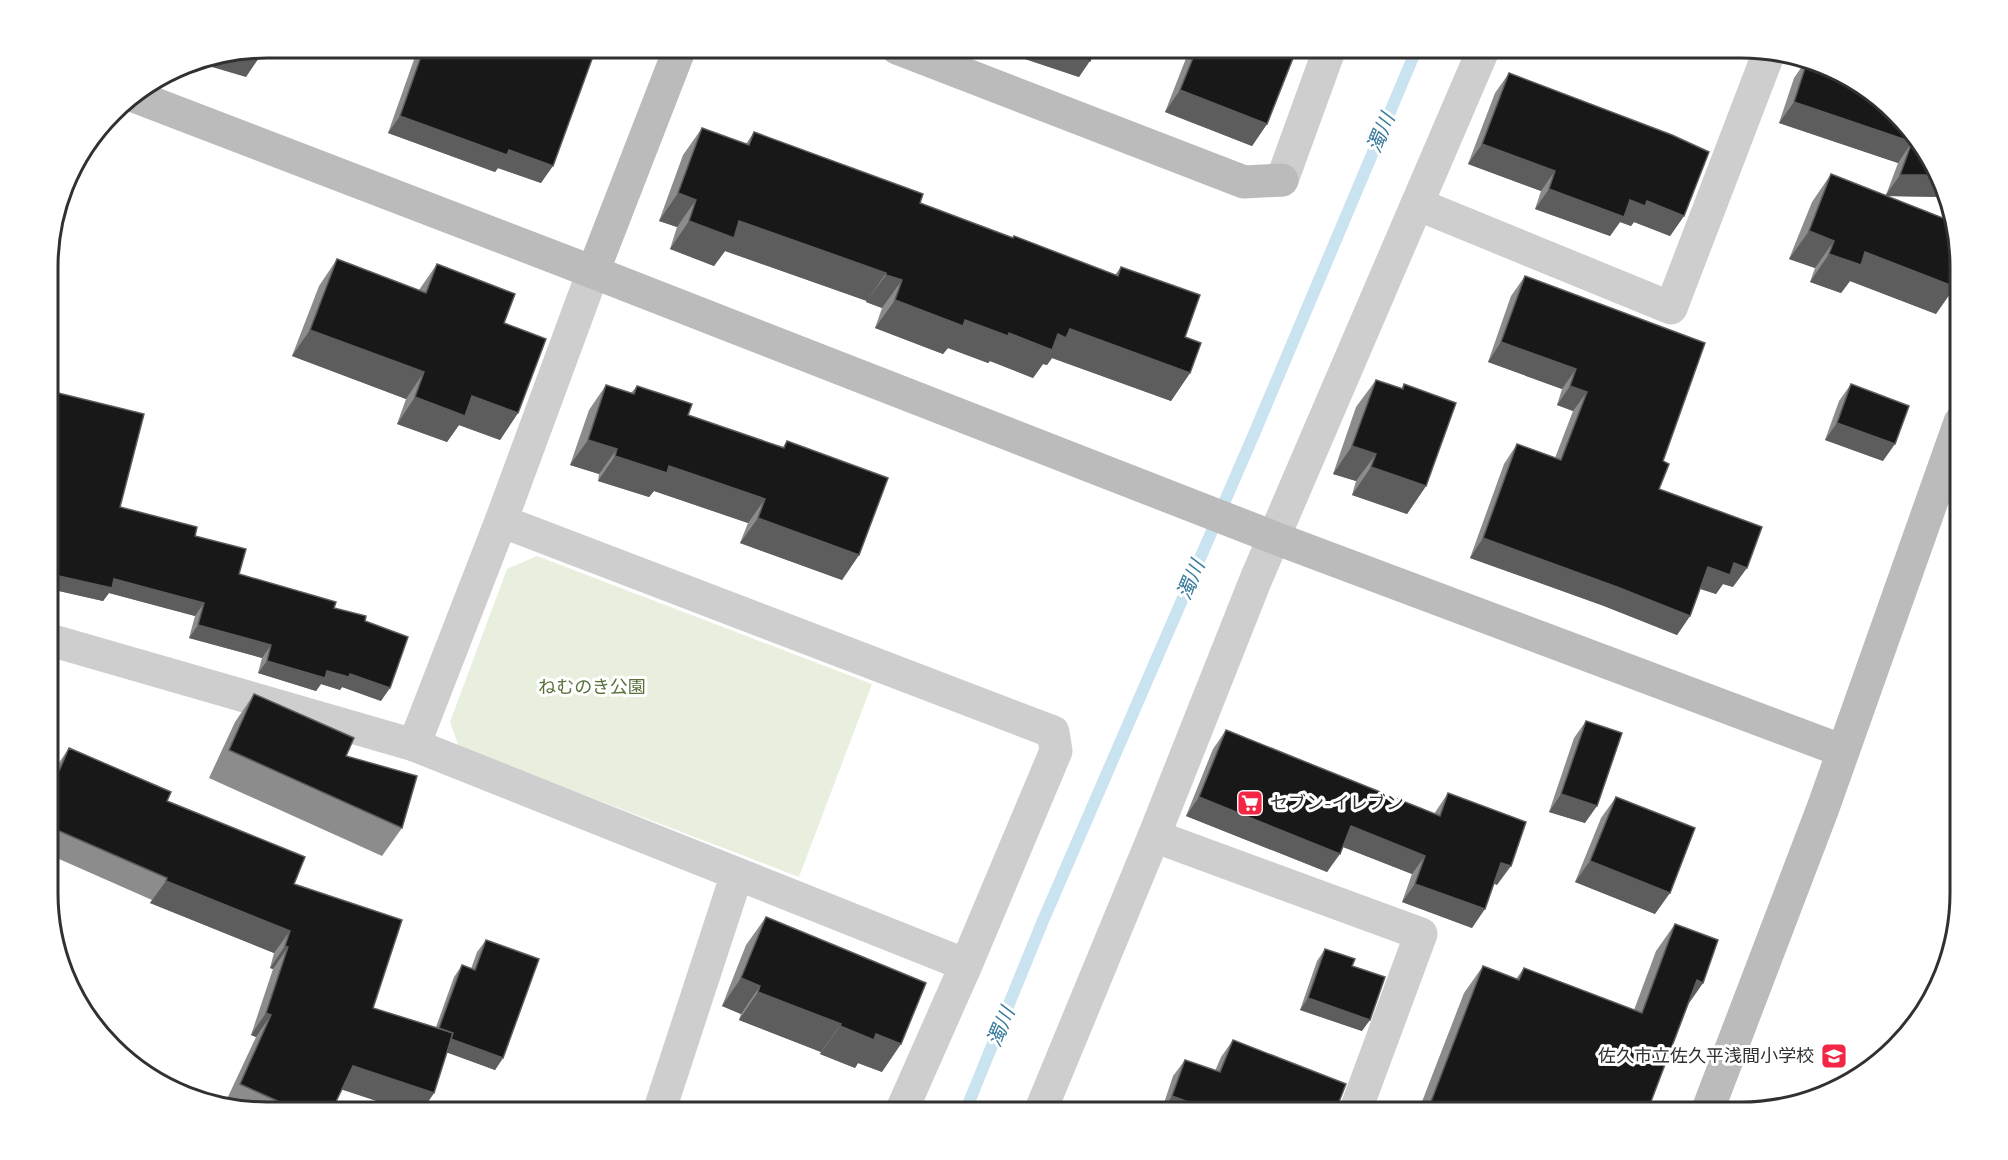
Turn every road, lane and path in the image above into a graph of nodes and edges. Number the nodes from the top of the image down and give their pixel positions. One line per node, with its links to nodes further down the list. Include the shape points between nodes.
1 (1326, 58): 4 (street, via 1282,180 1244,182)
2 (1480, 58): 7 (street)
3 (676, 59): 8 (street)
4 (924, 59)
5 (1765, 60): 7 (street, via 1671,308)
6 (144, 100): 8 (street)
7 (1417, 204): 11 (street)
8 (593, 272): 10 (street); 11 (street)
9 (1949, 450): 14 (street)
10 (501, 521): 13 (street); 17 (street, via 1053,732 1056,750)
11 (1265, 534): 14 (street); 15 (street)
12 (58, 642): 13 (street)
13 (414, 745): 16 (street)
14 (1843, 751): 20 (street)
15 (1154, 836): 18 (street); 19 (street, via 1421,934)
16 (737, 873): 17 (street); 21 (street)
17 (966, 965): 22 (street)
18 (1044, 1101)
19 (1359, 1101)
20 (1711, 1101)
21 (662, 1102)
22 (907, 1102)

